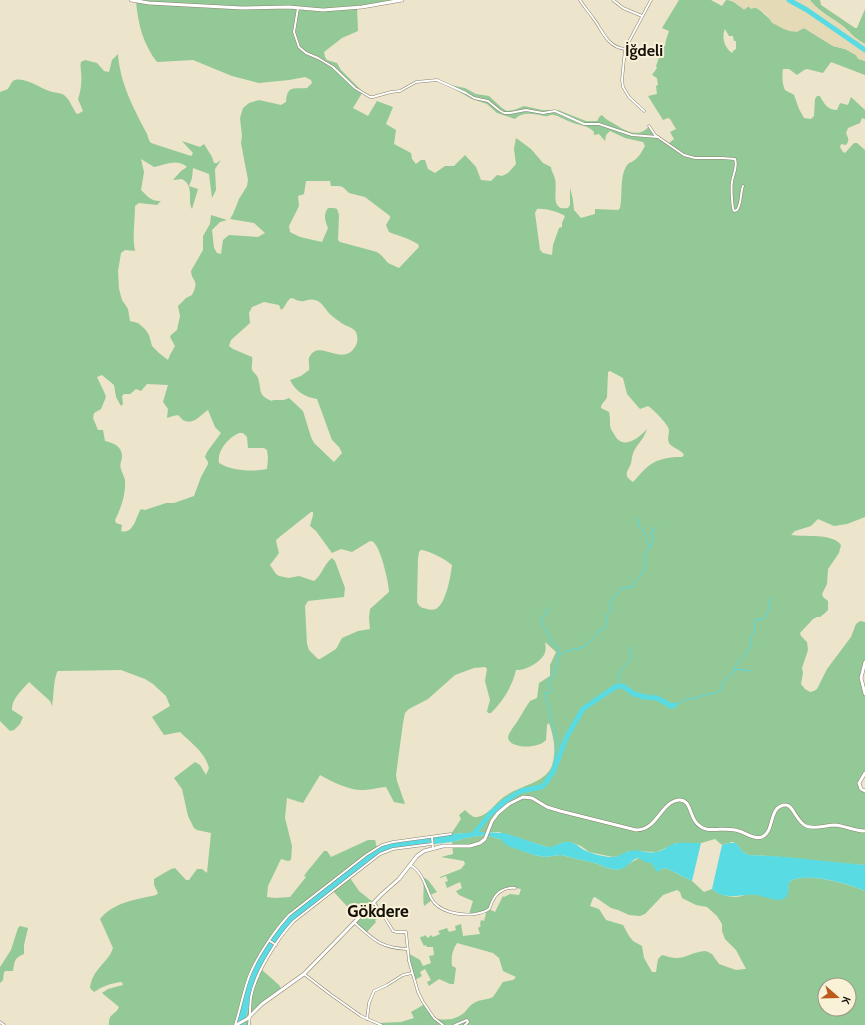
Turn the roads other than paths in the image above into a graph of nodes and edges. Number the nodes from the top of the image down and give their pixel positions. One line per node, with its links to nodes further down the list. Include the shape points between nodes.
1 (131, 0): 6 (street, via 242,8)
2 (402, 0): 6 (street, via 341,10)
3 (580, 0): 8 (street, via 609,42)
4 (613, 0): 7 (street, via 623,8)
5 (651, 0): 7 (street)
6 (298, 8): 11 (street, via 294,32 298,46 333,67 355,88 370,97 400,91 416,82 437,80 474,98 488,101 504,113 526,110 543,113 555,111 584,124 604,125 632,135)
7 (642, 16): 8 (street)
8 (625, 49): 9 (street, via 623,87 633,102)
9 (644, 111)
10 (649, 126): 11 (street)
11 (658, 137): 12 (street, via 679,153 688,156 735,159 736,166 731,184 734,211 739,206)
12 (743, 186)
13 (865, 662): 14 (street, via 861,678)
14 (865, 694)
15 (865, 773): 16 (street, via 859,783)
16 (865, 791)
17 (865, 831): 20 (street, via 833,825 818,828 808,826 798,820 791,807 786,805 775,811 766,833 756,838 733,830 700,827 695,822 689,805 681,800 670,804 650,826 636,830 560,812 532,798 523,797 498,813 480,844)
18 (451, 834): 19 (street)
19 (432, 838): 20 (street); 25 (street, via 393,842 373,850 289,915)
20 (433, 845): 21 (street); 26 (street, via 380,854 294,921)
21 (410, 865): 22 (street, via 419,871 435,904 451,912 474,914 485,911 501,891); 23 (street)
22 (515, 888)
23 (374, 903): 24 (street); 27 (street, via 392,930 406,932)
24 (355, 924): 27 (street, via 383,945); 29 (street)
25 (270, 941): 26 (street); 35 (street, via 250,974)
26 (275, 945): 30 (street, via 257,977 251,998)
27 (407, 949): 28 (street)
28 (412, 973): 31 (street, via 405,974 374,991); 38 (street, via 418,992 437,1021)
29 (304, 974): 30 (street, via 269,998); 31 (street)
30 (250, 1015): 33 (street); 36 (street)
31 (367, 1019): 37 (street)
32 (0, 1022): 34 (street)
33 (244, 1022): 35 (street)
34 (4, 1025)
35 (236, 1025)
36 (249, 1025)
37 (381, 1025)
38 (443, 1025)
39 (455, 1025): 40 (street, via 467,1020)
40 (465, 1025)

